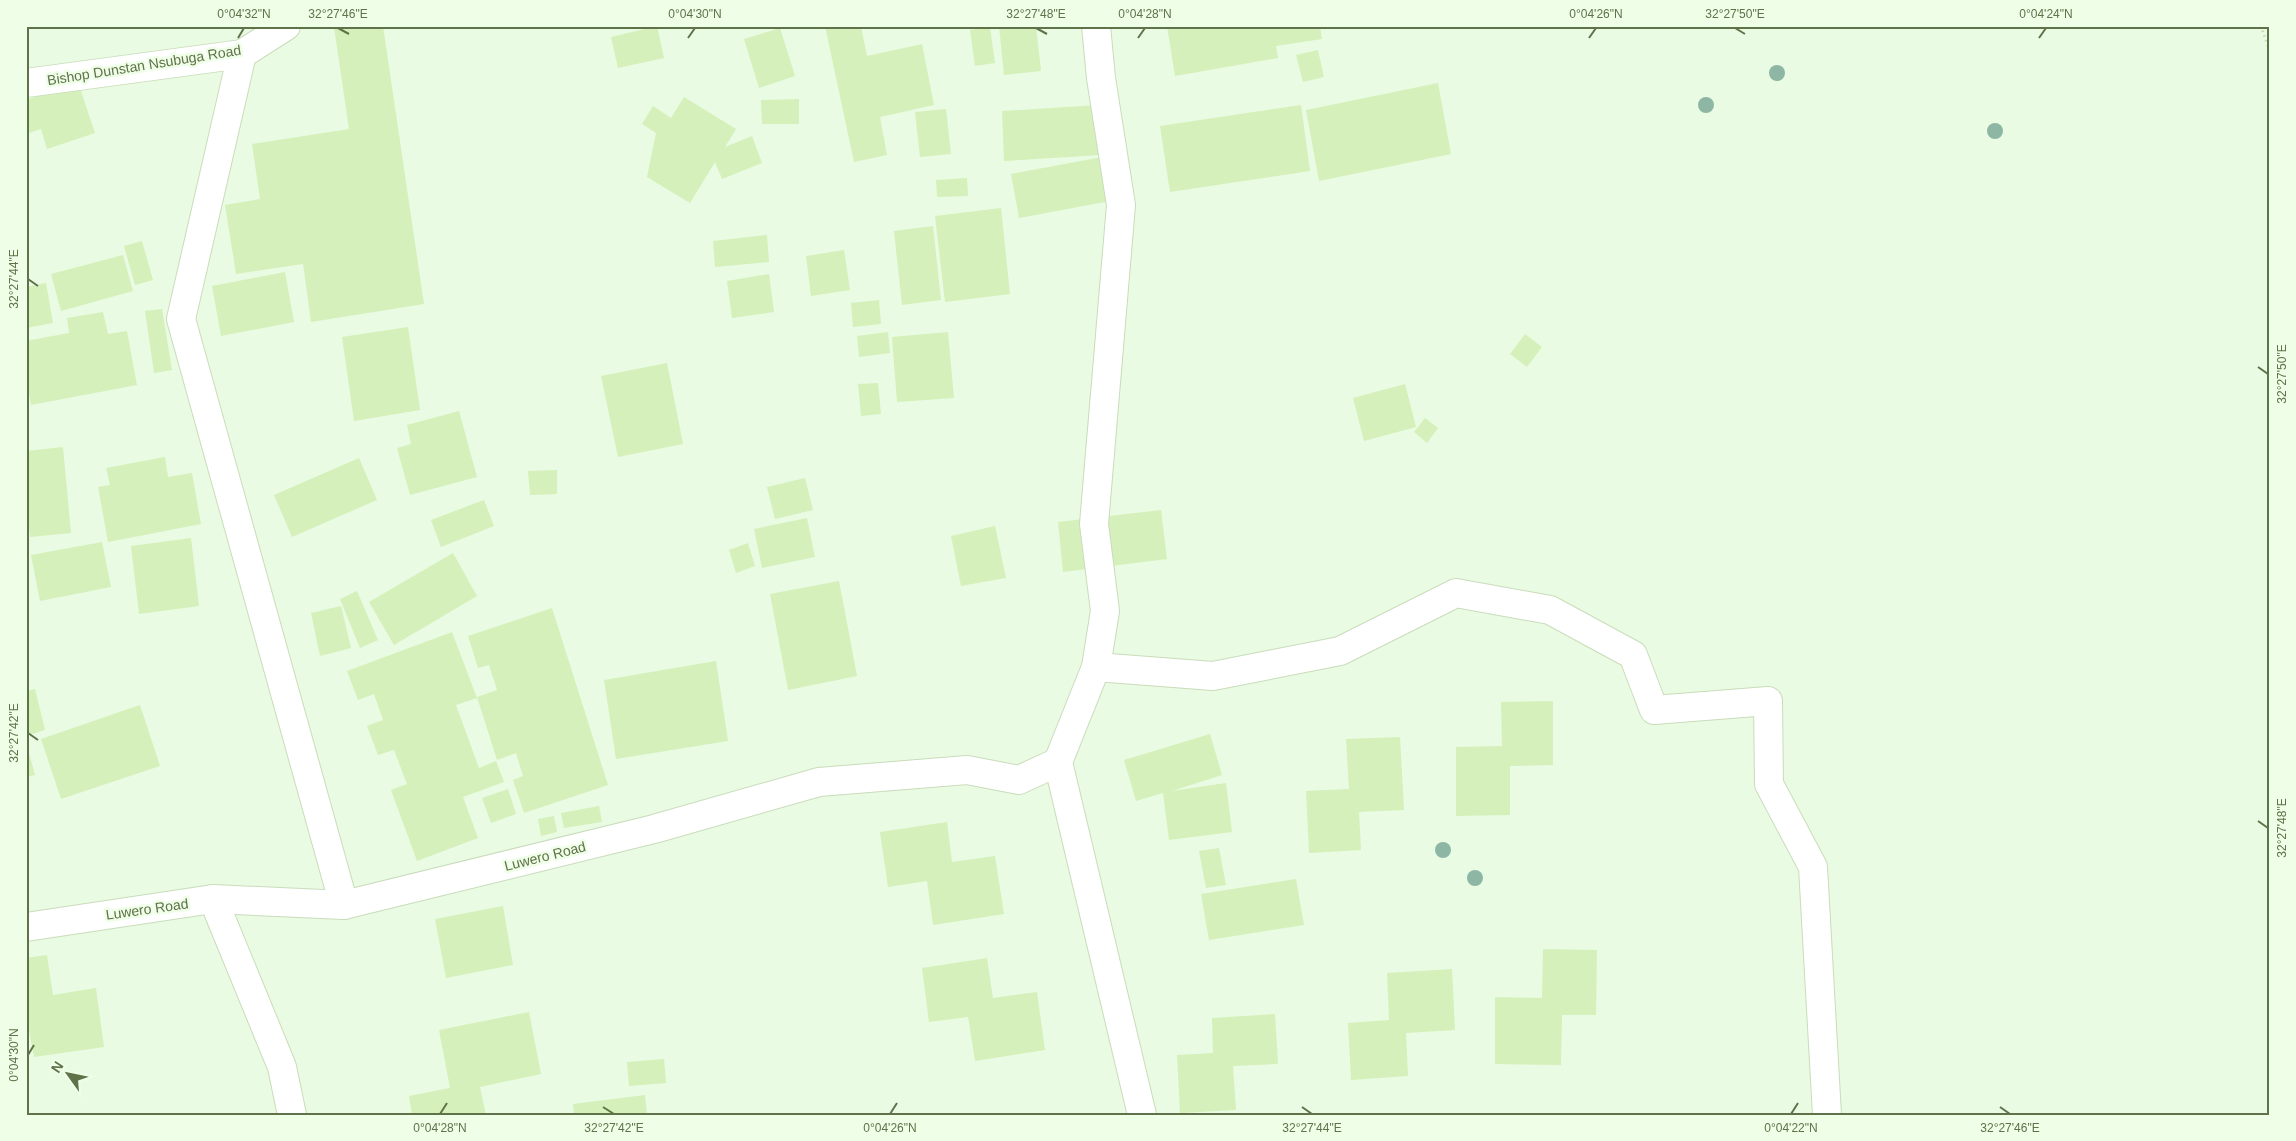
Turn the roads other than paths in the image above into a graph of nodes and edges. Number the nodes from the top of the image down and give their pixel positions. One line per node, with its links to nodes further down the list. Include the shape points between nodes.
1 (286, 26): 3 (street, Bishop Dunstan Nsubuga Road)
2 (1096, 26): 5 (street, via 1121,205 1094,524 1105,611)
3 (242, 54): 4 (street, Bishop Dunstan Nsubuga Road); 8 (street, via 181,319)
4 (26, 83)
5 (1096, 667): 6 (street); 12 (street, via 1213,676 1331,653 1456,593 1550,610 1633,655 1654,710 1768,702 1769,784 1813,867)
6 (1058, 762): 8 (street, Luwero Road, via 1019,780 966,770 819,782 654,829); 11 (street)
7 (213, 899): 8 (street, Luwero Road); 9 (street, Luwero Road); 10 (street, via 282,1067)
8 (344, 905)
9 (26, 927)
10 (292, 1115)
11 (1142, 1115)
12 (1827, 1115)

